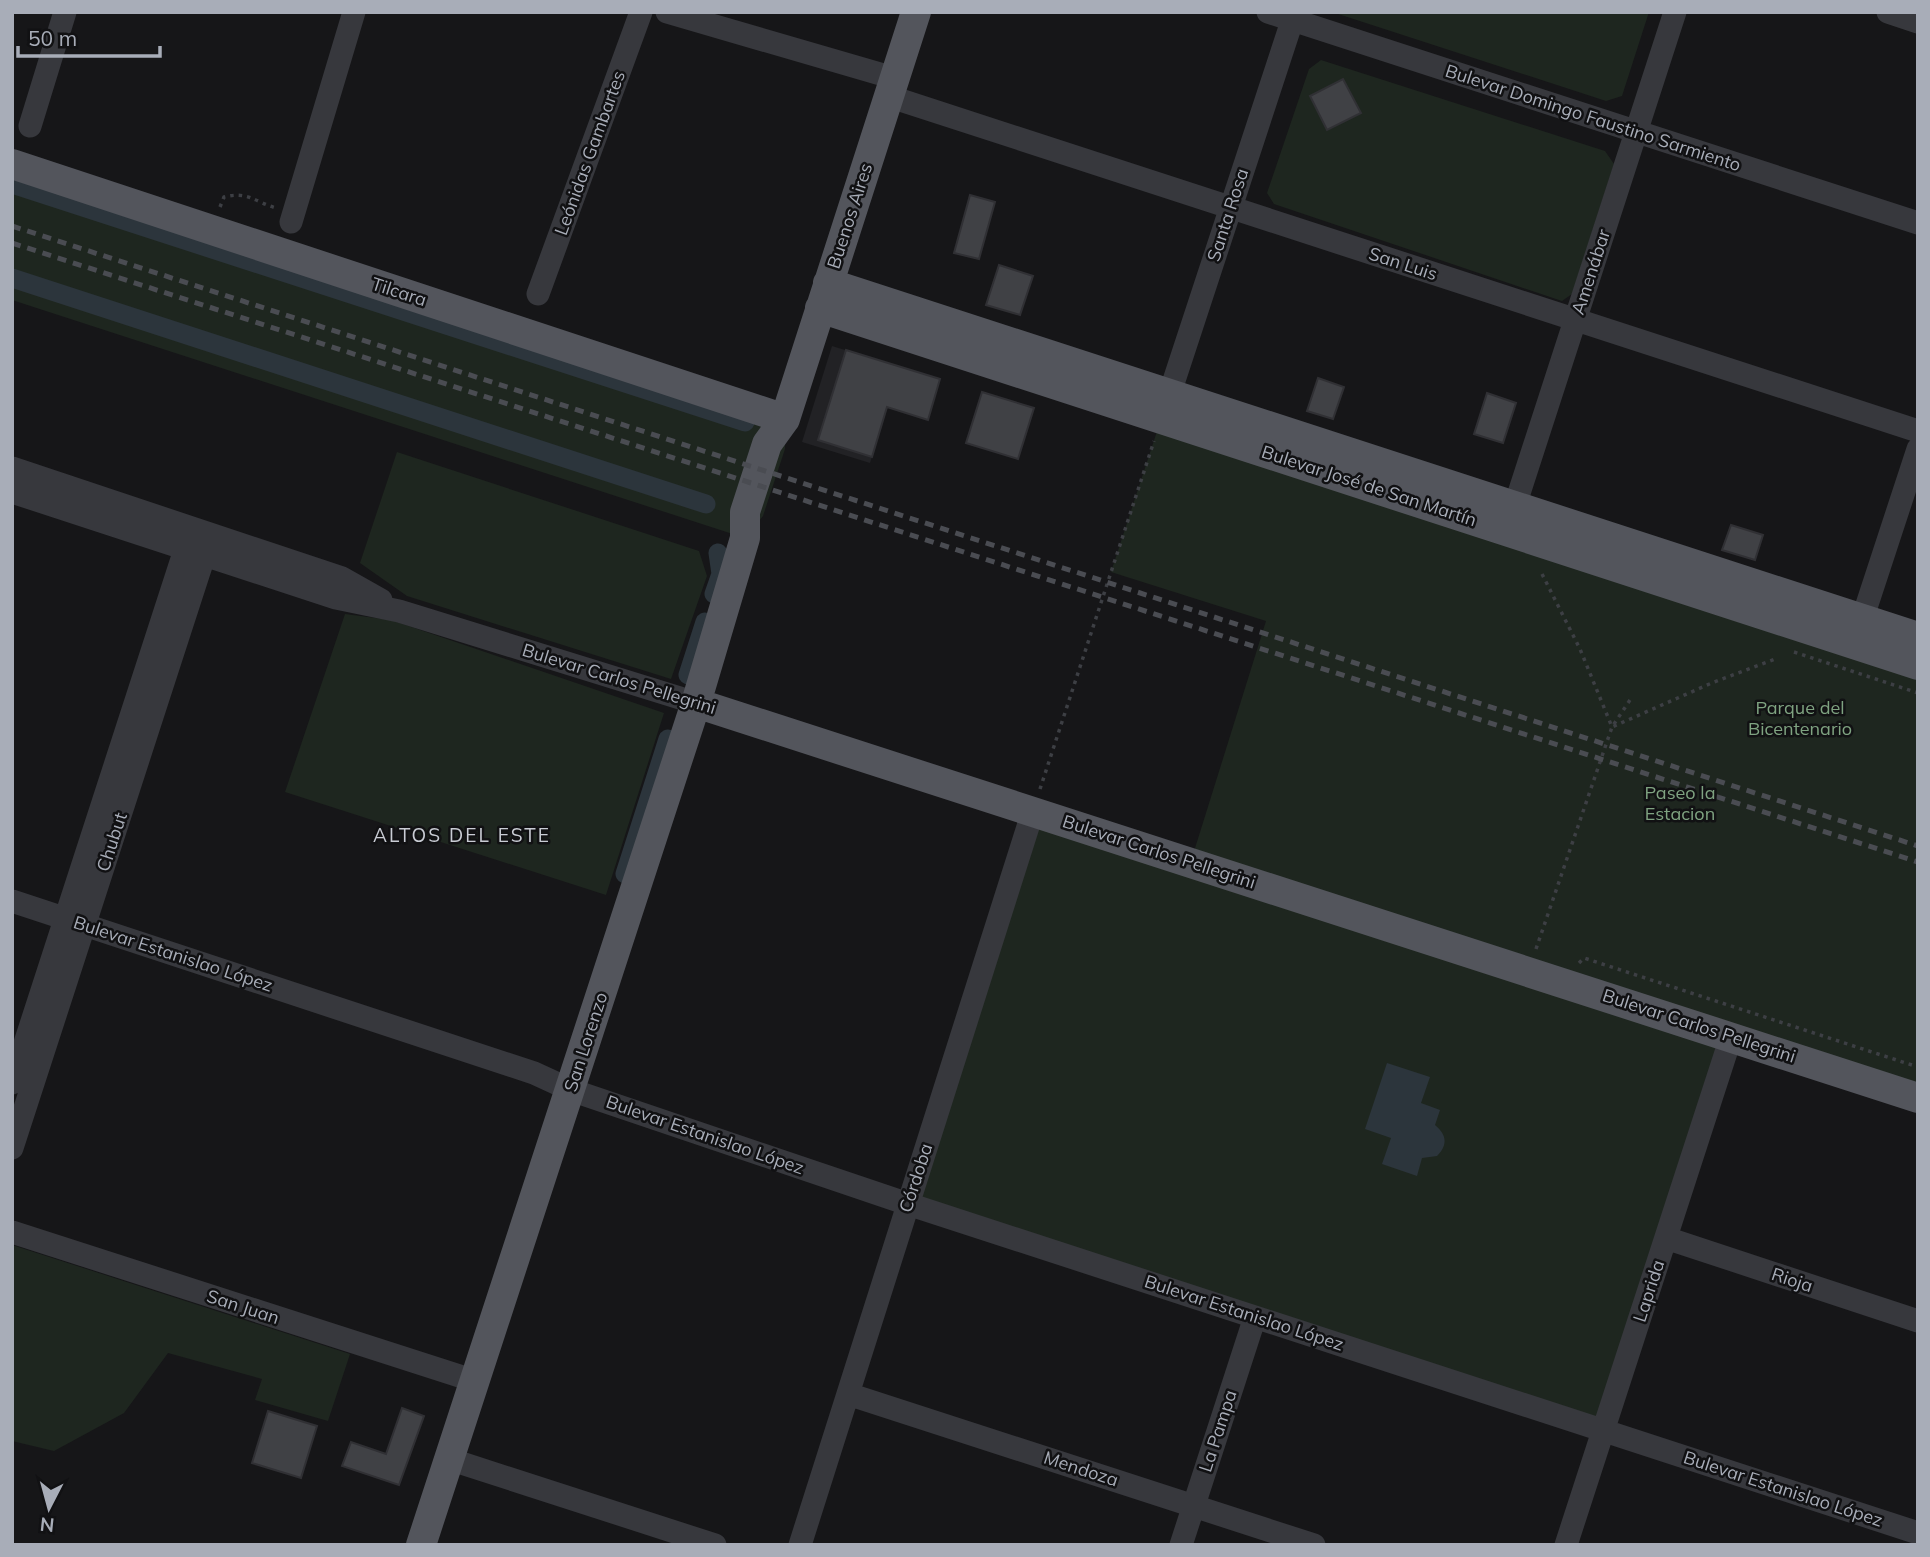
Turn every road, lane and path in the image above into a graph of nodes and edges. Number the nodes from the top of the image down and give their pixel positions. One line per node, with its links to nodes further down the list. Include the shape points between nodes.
1 (65, 12): 12 (street)
2 (354, 12): 16 (street)
3 (641, 12): 19 (street, Leónidas Gambartes)
4 (667, 12): 11 (street, San Luis)
5 (916, 12): 11 (main road, Buenos Aires)
6 (1268, 12): 9 (street, Bulevar Domingo Faustino Sarmiento)
7 (1675, 12): 13 (street, Amenábar)
8 (1888, 12): 10 (street)
9 (1293, 16): 13 (street, Bulevar Domingo Faustino Sarmiento); 15 (street, Santa Rosa)
10 (1918, 22)
11 (891, 87): 15 (street, San Luis); 20 (main road, Buenos Aires)
12 (30, 126)
13 (1636, 132): 17 (street, Bulevar Domingo Faustino Sarmiento); 21 (street, Amenábar)
14 (12, 164): 18 (main road, Tilcara)
15 (1231, 208): 21 (street, San Luis); 22 (street, Santa Rosa)
16 (294, 212): 18 (path, via 236,194 224,197)
17 (1918, 223)
18 (211, 230): 23 (main road, Tilcara)
19 (538, 294)
20 (824, 295): 22 (main road, Bulevar José de San Martín); 23 (main road, Buenos Aires)
21 (1576, 320): 24 (street, San Luis); 29 (street, Amenábar)
22 (1166, 406): 29 (main road, Bulevar José de San Martín); 41 (path)
23 (785, 419): 27 (main road, Buenos Aires, via 785,449)
24 (1918, 431)
25 (1918, 449): 32 (street)
26 (12, 468): 30 (street, Bulevar Carlos Pellegrini)
27 (763, 488): 39 (main road, San Lorenzo, via 763,516 745,538)
28 (12, 492): 30 (street, Bulevar Carlos Pellegrini)
29 (1511, 519): 32 (main road, Bulevar José de San Martín)
30 (198, 542): 39 (street, Bulevar Carlos Pellegrini, via 399,611); 44 (street, Chubut)
31 (1542, 574): 40 (path)
32 (1858, 631): 33 (main road, Bulevar José de San Martín); 36 (main road, Bulevar José de San Martín)
33 (1918, 637)
34 (1798, 654): 37 (path)
35 (1776, 659): 40 (path)
36 (1918, 665)
37 (1918, 693)
38 (1630, 700): 40 (path)
39 (696, 703): 41 (main road, Bulevar Carlos Pellegrini); 50 (main road, San Lorenzo)
40 (1612, 727): 45 (path)
41 (1033, 811): 45 (main road, Bulevar Carlos Pellegrini); 53 (street, Córdoba)
42 (12, 901): 44 (street, Bulevar Estanislao López)
43 (12, 916): 44 (street, Bulevar Estanislao López)
44 (73, 928): 49 (street, Chubut); 50 (street, Bulevar Estanislao López, via 534,1073); 52 (street, Chubut)
45 (1528, 971): 46 (main road, Bulevar Carlos Pellegrini)
46 (1559, 981): 47 (main road, Bulevar Carlos Pellegrini); 48 (path, via 1584,958)
47 (1731, 1037): 51 (main road, Bulevar Carlos Pellegrini); 55 (street, Laprida)
48 (1918, 1067)
49 (12, 1083)
50 (571, 1090): 53 (street, Bulevar Estanislao López); 58 (main road, San Lorenzo)
51 (1918, 1098)
52 (12, 1149)
53 (908, 1204): 56 (street, Bulevar Estanislao López); 59 (street, Córdoba)
54 (12, 1232): 58 (street, San Juan)
55 (1666, 1238): 57 (street, Rioja); 60 (street, Laprida)
56 (1255, 1317): 60 (street, Bulevar Estanislao López); 62 (street, La Pampa)
57 (1918, 1321)
58 (475, 1381): 61 (main road, San Lorenzo)
59 (848, 1394): 62 (street, Mendoza); 66 (street, Córdoba)
60 (1603, 1430): 63 (street, Bulevar Estanislao López); 69 (street, Laprida)
61 (449, 1459): 64 (main road, San Lorenzo); 65 (street)
62 (1194, 1506): 67 (street, La Pampa); 68 (street, Mendoza)
63 (1918, 1533)
64 (421, 1545)
65 (715, 1545)
66 (800, 1545)
67 (1181, 1545)
68 (1314, 1545)
69 (1566, 1545)

